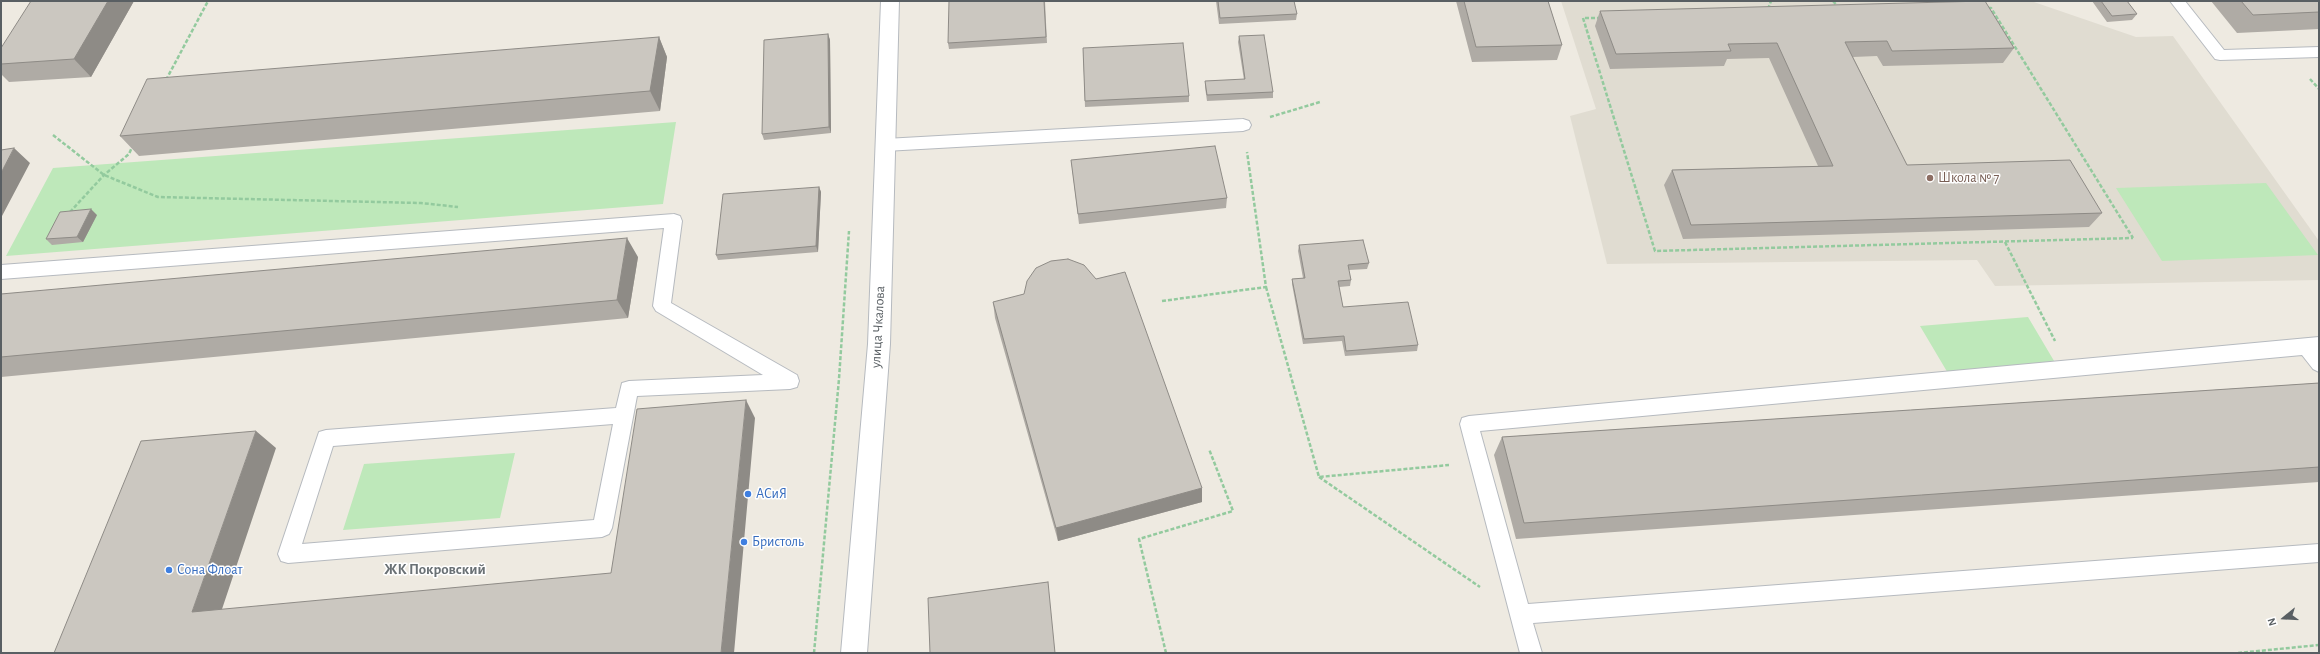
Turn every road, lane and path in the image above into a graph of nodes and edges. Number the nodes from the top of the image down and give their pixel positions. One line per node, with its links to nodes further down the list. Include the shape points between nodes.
1 (208, 1): 11 (path)
2 (890, 1): 16 (street, улица Чкалова)
3 (1771, 1): 8 (path)
4 (1833, 1): 7 (path)
5 (2177, 1): 10 (lane, via 2220,55)
6 (1983, 8): 21 (path, via 1991,8 2133,238)
7 (1843, 12)
8 (1766, 14)
9 (1607, 18): 21 (path, via 1583,18 1655,251)
10 (2319, 52)
11 (163, 86)
12 (1320, 102): 13 (path)
13 (1243, 125): 16 (lane); 23 (path)
14 (53, 135): 17 (path)
15 (136, 140): 17 (path, via 129,154)
16 (885, 145): 36 (street, улица Чкалова, via 879,344)
17 (104, 175): 18 (path, via 158,197 421,203); 19 (path)
18 (460, 208)
19 (67, 215)
20 (849, 227): 35 (path, via 839,379)
21 (2005, 242): 25 (path)
22 (1, 272): 28 (lane, via 674,221 662,306 790,381 630,389)
23 (1266, 287): 24 (path); 31 (path)
24 (1162, 300)
25 (2045, 324)
26 (2313, 346): 27 (lane); 30 (lane, via 1469,424)
27 (2319, 364)
28 (624, 415): 28 (lane, via 602,528 288,554 326,438)
29 (1209, 450): 37 (path, via 1233,511 1139,538)
30 (1479, 462): 31 (path); 33 (lane)
31 (1318, 477): 33 (path)
32 (2319, 553): 33 (lane)
33 (1520, 614): 38 (lane)
34 (2319, 645): 39 (path)
35 (814, 653)
36 (854, 653)
37 (1166, 653)
38 (1531, 653)
39 (2238, 653)

